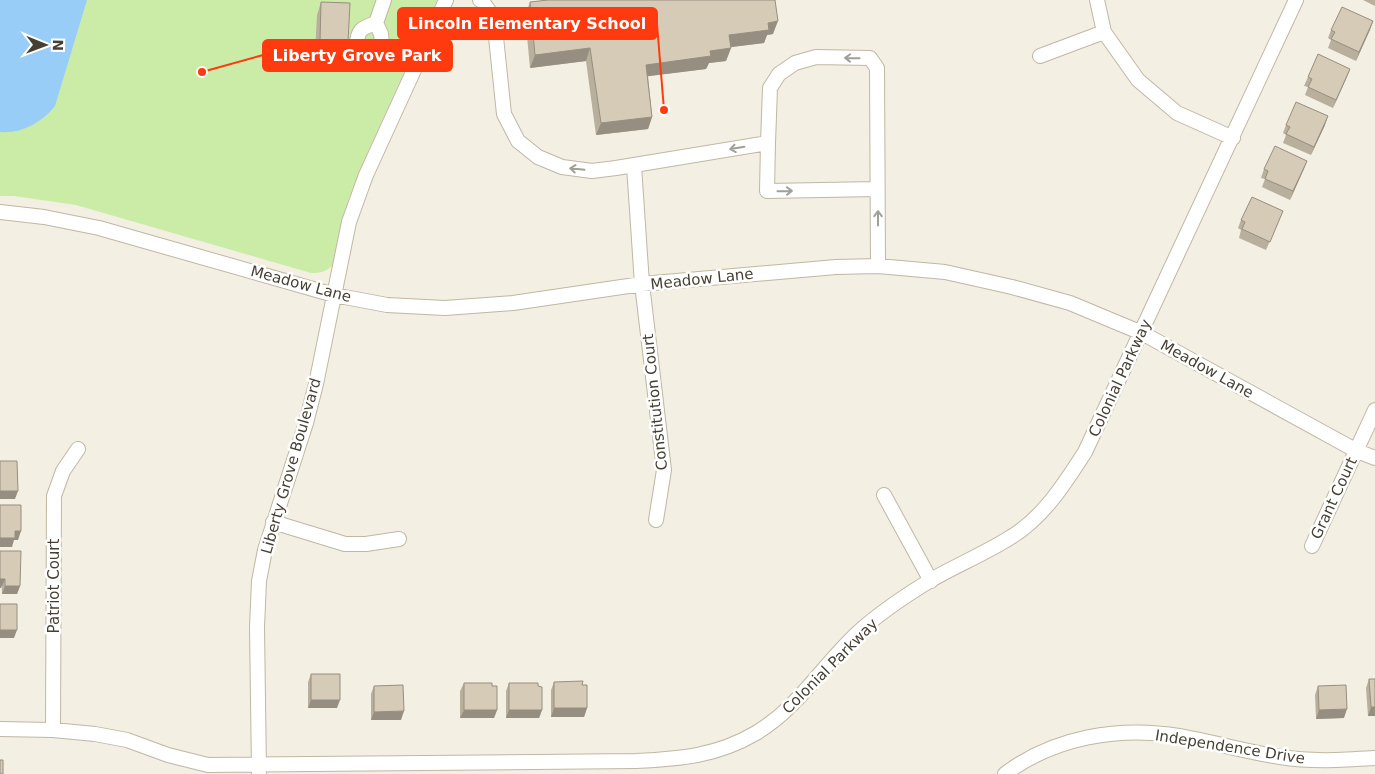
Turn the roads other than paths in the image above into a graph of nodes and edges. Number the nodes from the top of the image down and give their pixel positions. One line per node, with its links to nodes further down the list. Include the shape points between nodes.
1 (384, 0): 6 (street)
2 (446, 0): 16 (street, Liberty Grove Boulevard, via 366,174 349,222)
3 (480, 0): 11 (street, one-way to 3, via 592,171 562,167 538,158 518,141 504,114 494,18)
4 (1096, 0): 7 (street)
5 (1296, 0): 9 (street, Colonial Parkway)
6 (376, 23)
7 (1104, 32): 8 (street); 9 (street, via 1138,80 1177,112)
8 (1040, 56)
9 (1232, 138): 17 (street, Colonial Parkway)
10 (768, 143): 11 (street, one-way to 11); 12 (street, one-way to 12, via 767,191); 12 (street, one-way to 10, via 877,68 870,58 816,57 795,63 779,74 770,88)
11 (634, 166): 15 (street, Constitution Court)
12 (877, 189): 14 (street, one-way to 12)
13 (0, 212): 16 (street, Meadow Lane, via 99,228)
14 (878, 266): 15 (street, Meadow Lane, via 792,270); 17 (street, Meadow Lane, via 945,272 1012,287 1070,304)
15 (642, 284): 16 (street, Meadow Lane, via 513,303 445,308 386,305); 23 (street, Constitution Court, via 664,470)
16 (334, 296): 24 (street, Liberty Grove Boulevard, via 306,423)
17 (1142, 333): 20 (street, Meadow Lane); 27 (street, Colonial Parkway, via 1085,452 1042,511 1012,537)
18 (1375, 410): 20 (street, Grant Court)
19 (78, 449): 29 (street, Patriot Court, via 63,471 54,496)
20 (1356, 451): 21 (street, Meadow Lane); 26 (street, Grant Court)
21 (1375, 458)
22 (884, 495): 27 (street)
23 (656, 520)
24 (273, 522): 25 (street, via 345,544); 31 (street, Liberty Grove Boulevard, via 259,581)
25 (399, 538)
26 (1312, 546)
27 (931, 580): 31 (street, Colonial Parkway, via 863,628 788,710 756,733 724,749 679,759 636,761)
28 (0, 729): 29 (street, Colonial Parkway)
29 (53, 730): 31 (street, Colonial Parkway, via 127,740 208,766)
30 (1375, 758): 32 (street, Independence Drive, via 1313,761 1177,736 1123,732 1072,740 1022,761)
31 (259, 770)
32 (1005, 774)

